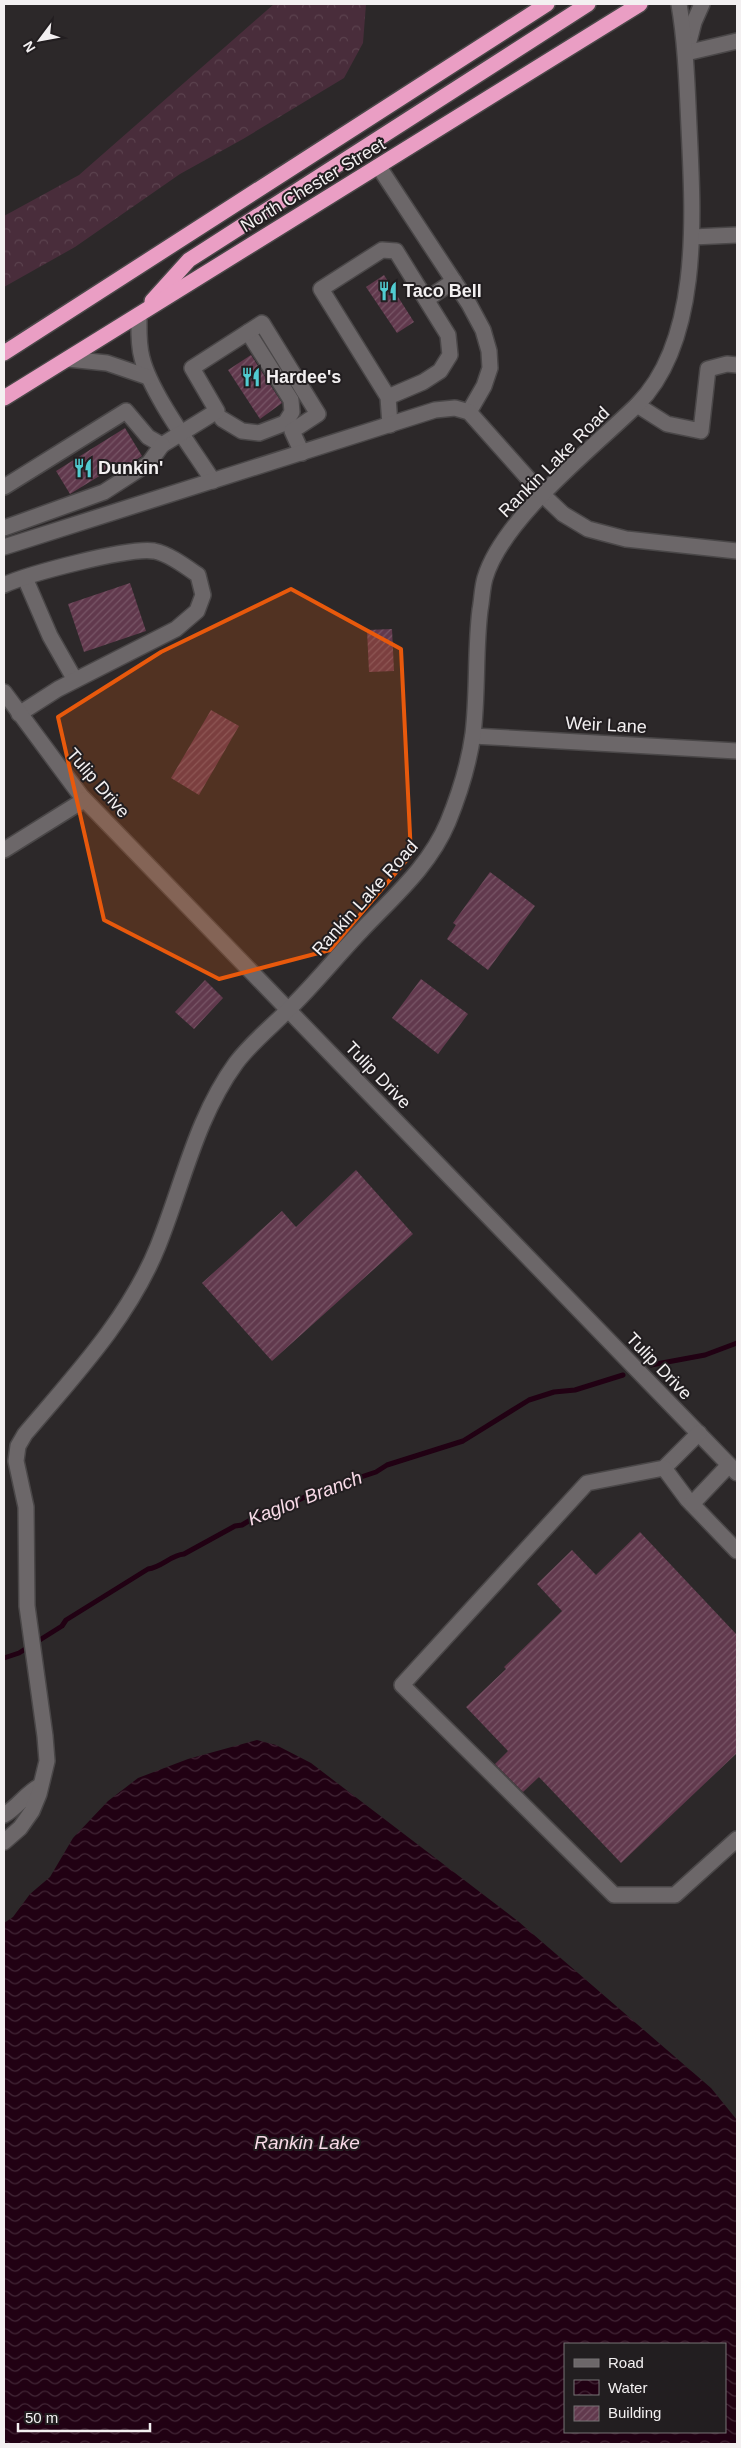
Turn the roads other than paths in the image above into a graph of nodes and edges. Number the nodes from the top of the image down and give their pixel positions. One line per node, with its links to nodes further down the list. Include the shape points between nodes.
1 (547, 4): 15 (highway, North Chester Street)
2 (588, 4): 13 (highway, via 189,260)
3 (640, 4): 8 (highway, North Chester Street)
4 (679, 4): 7 (street, Rankin Lake Road)
5 (702, 4): 7 (street, Rankin Lake Road)
6 (737, 41): 7 (street)
7 (686, 53): 10 (street, Rankin Lake Road)
8 (379, 168): 11 (street); 13 (highway, North Chester Street)
9 (737, 235): 10 (street)
10 (692, 237): 21 (street, Rankin Lake Road, via 687,286 674,340 665,364)
11 (454, 281): 12 (street); 22 (street, via 483,330 490,368 484,386)
12 (427, 299): 19 (street, via 448,335 450,355 440,371); 19 (street, via 396,251 382,250 321,289)
13 (140, 315): 16 (highway, North Chester Street); 18 (street, via 139,340)
14 (248, 332): 23 (street, via 192,368); 23 (street, via 291,400 292,412 285,423 258,433 242,431); 25 (street, via 262,323 318,414)
15 (4, 352)
16 (68, 359): 18 (street, via 107,364); 20 (highway, North Chester Street)
17 (737, 365): 21 (street, via 708,369 701,431 667,424)
18 (148, 378): 26 (street)
19 (388, 397): 24 (street)
20 (4, 398)
21 (637, 404): 31 (street, Rankin Lake Road)
22 (468, 412): 24 (street, via 455,408 436,410); 31 (street)
23 (219, 415): 25 (street, via 228,430 245,442 262,443); 26 (street)
24 (390, 424): 28 (street)
25 (292, 431): 28 (street)
26 (181, 432): 27 (street); 29 (street)
27 (162, 445): 30 (street, via 148,437 126,411); 32 (street, via 149,463 104,492)
28 (302, 452): 29 (street)
29 (213, 481): 33 (street)
30 (4, 487)
31 (542, 495): 34 (street, via 562,514 588,529 626,539); 40 (street, Rankin Lake Road, via 502,542 484,578)
32 (4, 528)
33 (4, 547)
34 (737, 551)
35 (25, 578): 36 (street); 37 (street, via 50,636); 37 (street, via 72,564 130,552 154,551 198,575 203,595 197,611 176,629)
36 (4, 586)
37 (75, 680): 39 (street)
38 (4, 692): 39 (street, Tulip Drive)
39 (20, 714): 42 (street, Tulip Drive)
40 (473, 736): 41 (street, Weir Lane); 44 (street, Rankin Lake Road, via 450,818 435,848 414,878)
41 (737, 752)
42 (84, 800): 43 (street); 44 (street, Tulip Drive)
43 (6, 844)
44 (288, 1010): 45 (street, Tulip Drive); 46 (street, Rankin Lake Road, via 258,1037 236,1064 211,1104 158,1246 131,1302 25,1434)
45 (699, 1434): 48 (street); 49 (street, Tulip Drive)
46 (11, 1443): 47 (street); 52 (street, via 26,1507 27,1606 47,1751)
47 (4, 1455)
48 (664, 1468): 50 (street); 54 (street, via 587,1483 402,1685 614,1895 674,1895)
49 (733, 1469): 50 (street)
50 (692, 1504): 51 (street)
51 (737, 1552)
52 (40, 1786): 53 (street); 55 (street, via 40,1794 29,1816)
53 (4, 1815)
54 (737, 1838)
55 (4, 1842)

